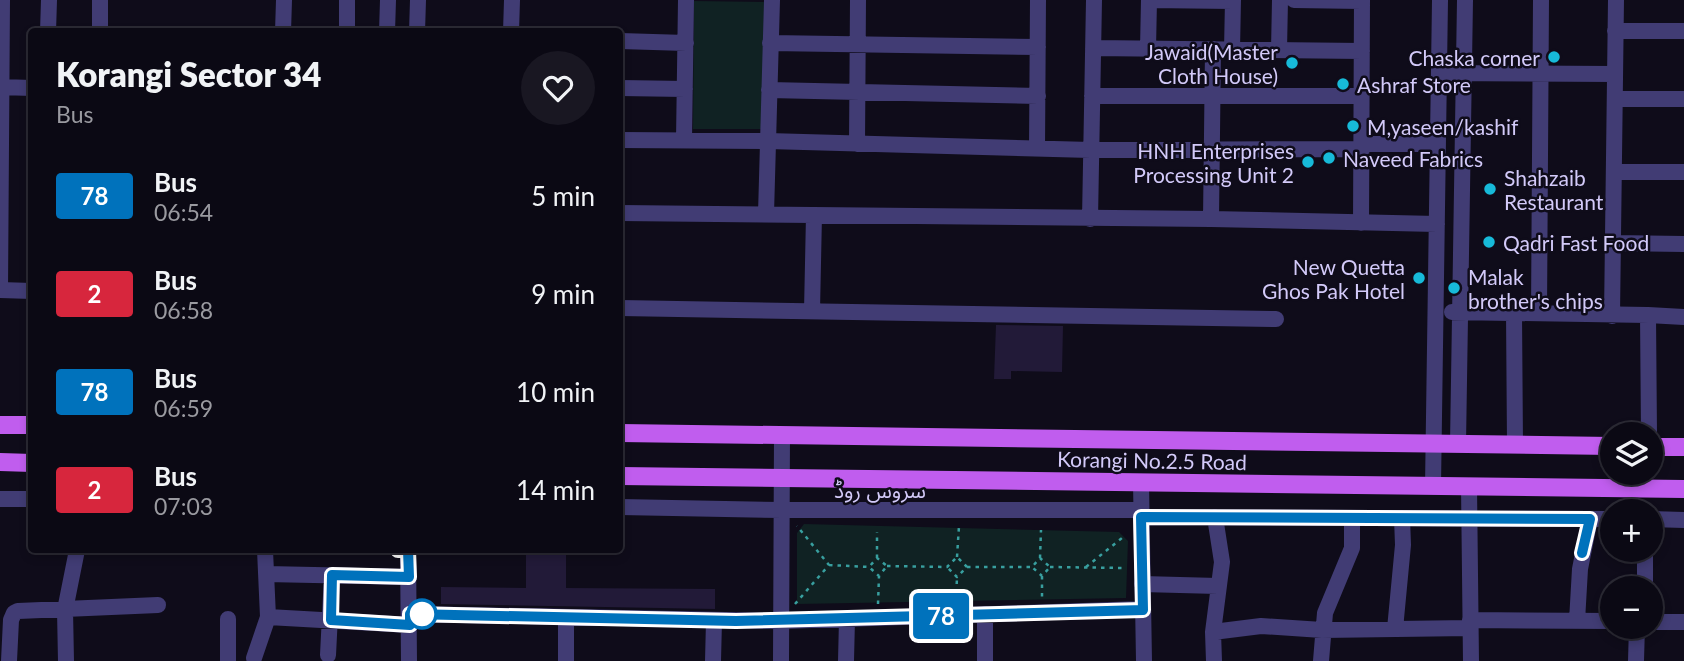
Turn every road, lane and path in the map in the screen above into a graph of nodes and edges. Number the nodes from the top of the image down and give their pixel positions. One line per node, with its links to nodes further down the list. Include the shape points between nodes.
1 (2, 0): 30 (street)
2 (48, 0): 23 (street)
3 (100, 0): 24 (street)
4 (284, 0): 25 (street)
5 (347, 0): 26 (street)
6 (388, 0): 27 (street)
7 (418, 0): 28 (street)
8 (512, 0): 29 (street)
9 (686, 0): 34 (street)
10 (772, 0): 35 (street)
11 (858, 0): 36 (street)
12 (1038, 0): 37 (street)
13 (1094, 0): 38 (street)
14 (1149, 0): 15 (street); 39 (street)
15 (1233, 0): 41 (street)
16 (1280, 0): 42 (street)
17 (1294, 0): 18 (street)
18 (1362, 0): 43 (street)
19 (1440, 0): 44 (street)
20 (1465, 0): 45 (street)
21 (1541, 0): 46 (street)
22 (1616, 0): 31 (street)
23 (48, 28)
24 (100, 28)
25 (284, 28)
26 (347, 28)
27 (387, 28)
28 (417, 28)
29 (512, 28)
30 (1, 30): 48 (street)
31 (1615, 31): 32 (street); 47 (street)
32 (1684, 31)
33 (623, 41): 34 (street)
34 (686, 43): 51 (street)
35 (770, 43): 36 (street); 52 (street)
36 (857, 44): 37 (street); 53 (street)
37 (1038, 47): 54 (street)
38 (1093, 48): 39 (street); 55 (street)
39 (1148, 49): 40 (street)
40 (1213, 49): 41 (street); 56 (street)
41 (1232, 50): 42 (street)
42 (1279, 50): 43 (street)
43 (1362, 51): 57 (street)
44 (1439, 73): 45 (street); 65 (street)
45 (1465, 73): 46 (street); 88 (street)
46 (1541, 73): 47 (street); 90 (street)
47 (1615, 74): 58 (street)
48 (1, 87): 49 (street); 63 (street)
49 (28, 88)
50 (623, 89): 51 (street)
51 (685, 89): 61 (street)
52 (769, 90): 53 (street); 62 (street)
53 (857, 92): 54 (street); 64 (street)
54 (1038, 96): 67 (street)
55 (1092, 96): 56 (street); 68 (street)
56 (1212, 96): 57 (street); 69 (street)
57 (1361, 96): 66 (street)
58 (1615, 99): 59 (street); 70 (street)
59 (1684, 99)
60 (623, 140): 61 (street)
61 (684, 140): 62 (street)
62 (768, 141): 64 (street); 74 (street)
63 (1, 144): 72 (street)
64 (857, 144): 67 (street)
65 (1438, 144): 66 (street); 79 (street)
66 (1361, 147): 69 (street); 78 (street)
67 (1037, 149): 68 (street)
68 (1091, 150): 69 (street); 76 (street)
69 (1211, 150): 77 (street)
70 (1614, 172): 71 (street); 81 (street)
71 (1684, 172)
72 (0, 191): 80 (street)
73 (623, 213): 74 (street)
74 (766, 214): 75 (street)
75 (814, 215): 76 (street); 86 (street)
76 (1090, 219): 77 (street)
77 (1211, 219): 78 (street)
78 (1361, 223): 79 (street)
79 (1437, 224): 87 (street)
80 (0, 238): 83 (street)
81 (1613, 243): 82 (street); 92 (street)
82 (1684, 244)
83 (0, 290): 84 (street)
84 (28, 291)
85 (623, 308): 86 (street)
86 (812, 311): 94 (street)
87 (1436, 312): 88 (street); 100 (street)
88 (1460, 312): 89 (street); 101 (street)
89 (1514, 313): 90 (street); 102 (street)
90 (1539, 313): 92 (street)
91 (1648, 315): 92 (street); 93 (street); 95 (street)
92 (1612, 316)
93 (1684, 317)
94 (1276, 319)
95 (1649, 422)
96 (0, 425): 97 (main road)
97 (28, 425)
98 (623, 433): 99 (main road, Korangi No.2.5 Road)
99 (782, 435): 100 (main road, Korangi No.2.5 Road); 109 (street)
100 (1434, 444): 101 (main road, Korangi No.2.5 Road); 111 (street)
101 (1458, 444): 102 (main road, Korangi No.2.5 Road)
102 (1515, 445): 103 (main road, Korangi No.2.5 Road)
103 (1600, 446)
104 (1663, 447): 105 (main road)
105 (1684, 447)
106 (0, 462): 107 (main road)
107 (28, 463)
108 (623, 476): 109 (main road, Korangi No.2.5 Road)
109 (782, 479): 110 (main road, Korangi No.2.5 Road); 117 (street)
110 (1141, 482): 111 (main road, Korangi No.2.5 Road); 118 (street)
111 (1433, 486): 112 (main road, Korangi No.2.5 Road)
112 (1469, 486): 113 (main road, Korangi No.2.5 Road); 122 (street)
113 (1684, 489)
114 (0, 499): 115 (street)
115 (28, 499)
116 (623, 508): 117 (street, سروس روڈ)
117 (782, 510): 118 (street, سروس روڈ); 170 (street)
118 (1141, 513): 119 (street, سروس روڈ); 153 (street)
119 (1215, 517): 120 (street, سروس روڈ); 154 (street, via 1222,562)
120 (1352, 517): 121 (street, سروس روڈ); 177 (street, via 1352,548 1331,595)
121 (1402, 518): 122 (street, سروس روڈ); 176 (street)
122 (1470, 518): 123 (street, سروس روڈ); 175 (street)
123 (1590, 519): 124 (street, سروس روڈ); 171 (street, via 1580,569)
124 (1600, 519)
125 (1663, 519): 126 (street)
126 (1684, 520)
127 (797, 526): 138 (path)
128 (959, 526): 135 (path)
129 (1041, 530): 137 (path)
130 (877, 532): 136 (path)
131 (1122, 538): 145 (path)
132 (76, 553): 160 (street)
133 (265, 553): 147 (street)
134 (408, 553): 151 (street)
135 (957, 557): 142 (path); 143 (path)
136 (877, 558): 139 (path); 141 (path)
137 (1040, 558): 140 (path); 144 (path)
138 (829, 565): 141 (path); 158 (path)
139 (887, 566): 142 (path); 149 (path)
140 (1050, 566): 145 (path); 150 (path)
141 (869, 567): 149 (path)
142 (947, 567): 152 (path)
143 (967, 567): 144 (path); 152 (path)
144 (1032, 567): 150 (path)
145 (1086, 567): 146 (path)
146 (1126, 568)
147 (266, 574): 148 (street); 163 (street)
148 (332, 575): 151 (street); 168 (street)
149 (879, 576): 159 (path)
150 (1042, 576): 155 (path)
151 (409, 577): 166 (street)
152 (957, 577): 156 (path)
153 (1142, 584): 154 (street); 161 (street)
154 (1218, 586): 178 (street)
155 (1042, 600)
156 (956, 601)
157 (158, 605): 160 (street)
158 (795, 605)
159 (878, 606)
160 (65, 610): 182 (street, via 14,613); 183 (street)
161 (1143, 610): 162 (street); 191 (street)
162 (985, 614): 167 (street); 190 (street)
163 (268, 617): 168 (street); 181 (street)
164 (566, 618): 166 (street); 169 (street); 186 (street)
165 (228, 619): 184 (street)
166 (410, 619): 168 (street); 185 (street)
167 (847, 619): 170 (street); 189 (street)
168 (331, 620): 180 (street)
169 (713, 621): 170 (street); 187 (street)
170 (781, 621): 188 (street)
171 (1577, 621): 172 (street); 175 (street)
172 (1600, 621)
173 (1663, 622): 174 (street)
174 (1684, 622)
175 (1470, 624): 176 (street); 194 (street)
176 (1395, 629): 177 (street)
177 (1322, 630): 178 (street, via 1261,626); 193 (street)
178 (1213, 632): 192 (street)
179 (1637, 639): 195 (street)
180 (328, 655)
181 (254, 658)
182 (9, 661)
183 (66, 661)
184 (228, 661)
185 (409, 661)
186 (566, 661)
187 (713, 661)
188 (781, 661)
189 (846, 661)
190 (985, 661)
191 (1144, 661)
192 (1214, 661)
193 (1321, 661)
194 (1471, 661)
195 (1636, 661)

